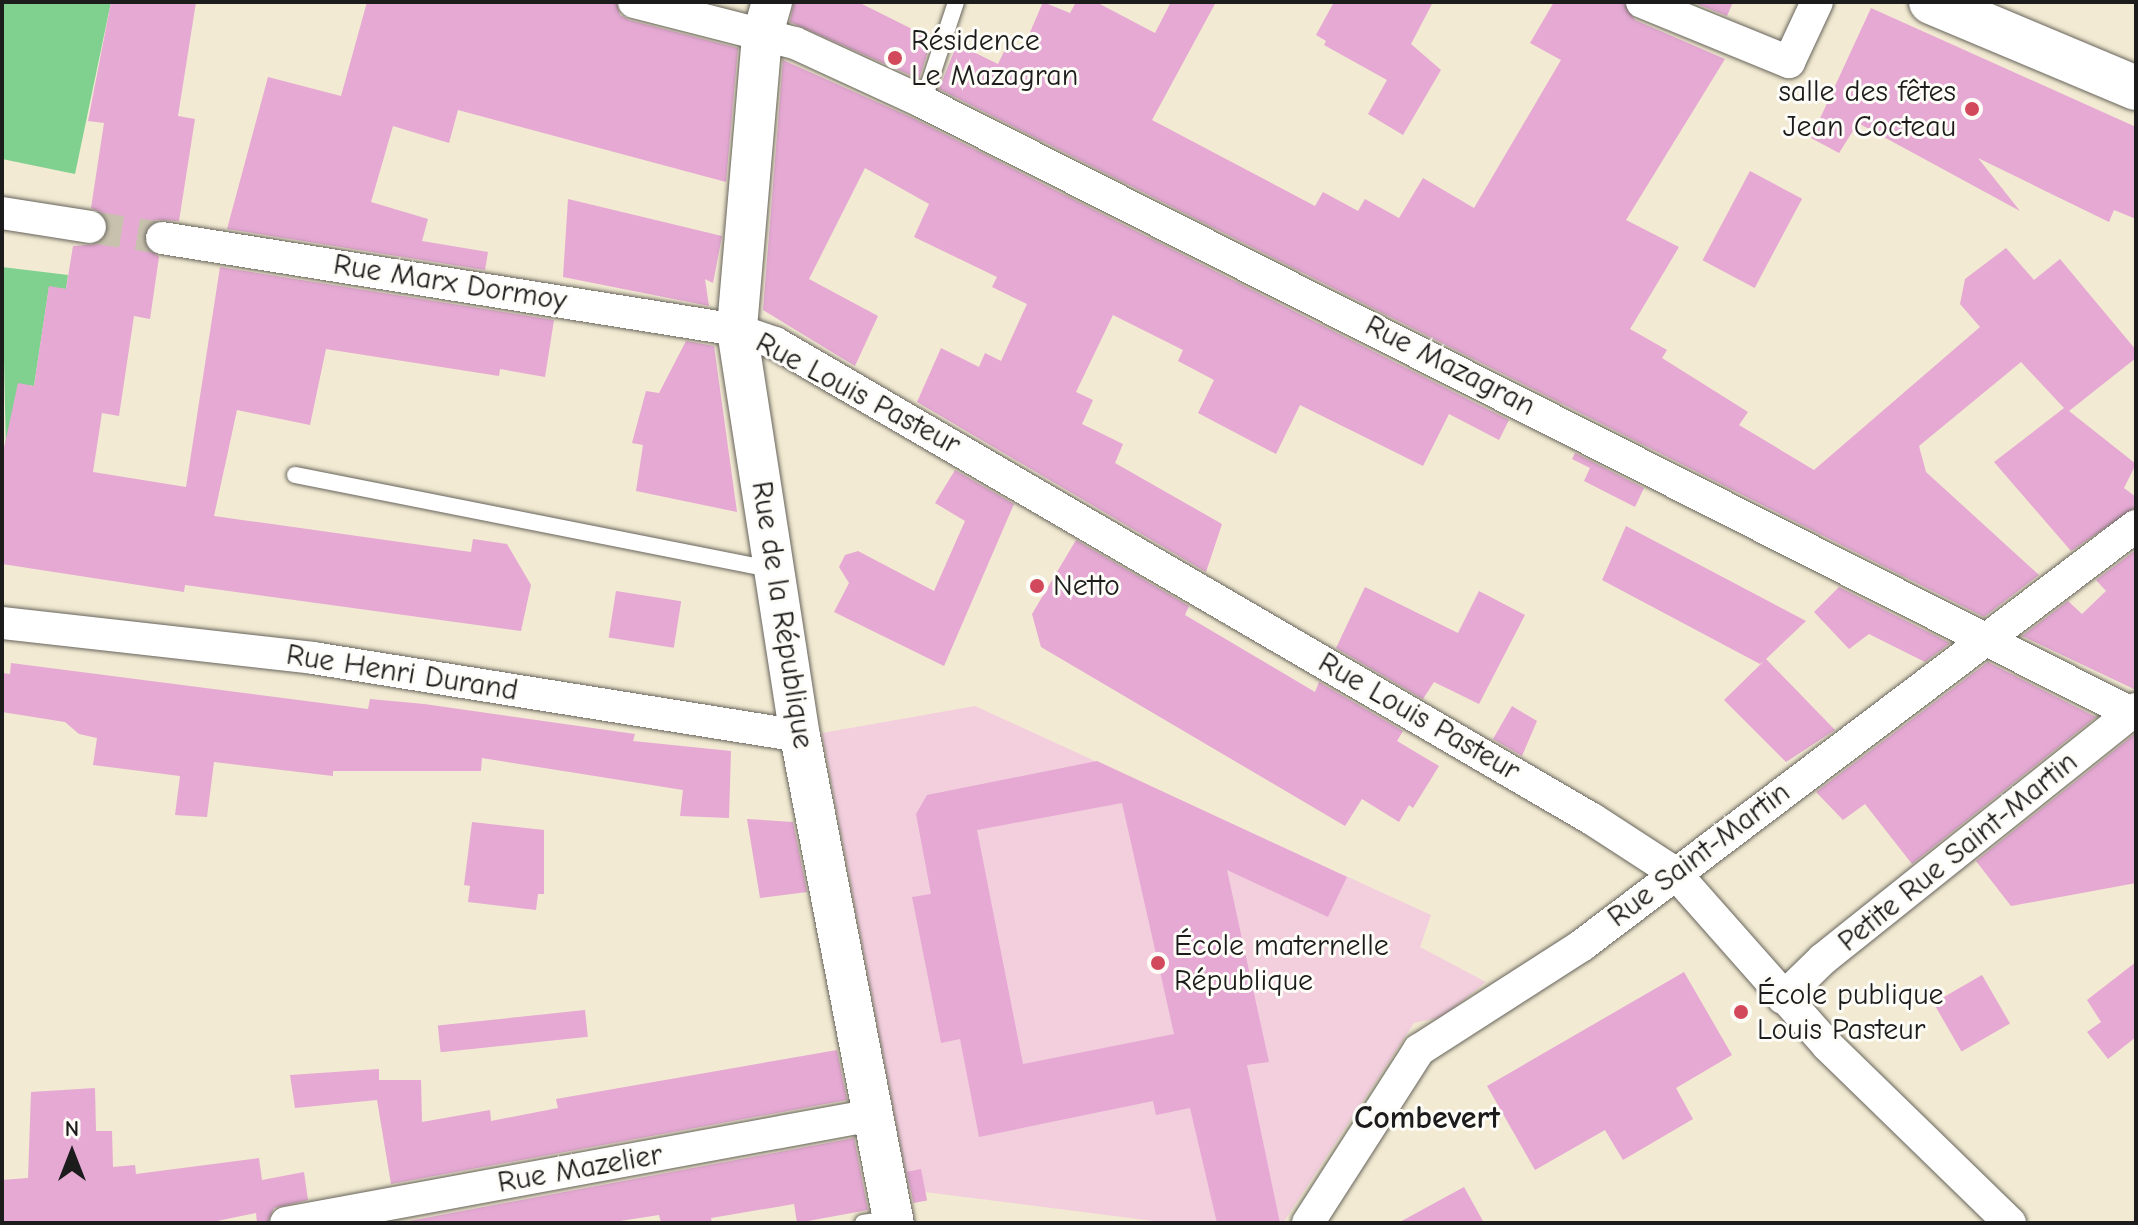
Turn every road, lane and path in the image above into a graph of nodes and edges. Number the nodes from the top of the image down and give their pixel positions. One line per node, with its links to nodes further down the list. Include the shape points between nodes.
1 (634, 2): 6 (street, Rue Mazagran)
2 (956, 2): 8 (lane)
3 (1642, 2): 4 (street, via 1789,62)
4 (1817, 2)
5 (1931, 2): 7 (main road)
6 (767, 19): 8 (street, Rue Mazagran, via 795,43); 12 (street, Rue de la République)
7 (2136, 88)
8 (923, 102): 17 (street, Rue Mazagran)
9 (2, 213): 10 (street)
10 (90, 227)
11 (162, 238): 12 (street, Rue Marx Dormoy)
12 (737, 330): 15 (street, Rue de la République); 20 (street, Rue Louis Pasteur, via 775,343 1049,500)
13 (295, 475): 15 (lane)
14 (2136, 526): 17 (street, Rue Saint-Martin)
15 (774, 570): 19 (street, Rue de la République)
16 (2, 623): 19 (street, Rue Henri Durand, via 313,658)
17 (1986, 638): 18 (street, Rue Mazagran); 20 (street, Rue Saint-Martin)
18 (2133, 711): 21 (street, Petite Rue Saint-Martin, via 1823,959)
19 (800, 736): 22 (street, Rue de la République)
20 (1675, 873): 21 (street, Rue Louis Pasteur); 25 (street, Rue Saint-Martin, via 1581,946 1419,1050)
21 (1783, 998): 26 (street, Rue Louis Pasteur)
22 (873, 1115): 23 (street, Rue de la République); 24 (street, Rue Mazelier)
23 (883, 1221)
24 (286, 1223)
25 (1308, 1223)
26 (2010, 1223)

